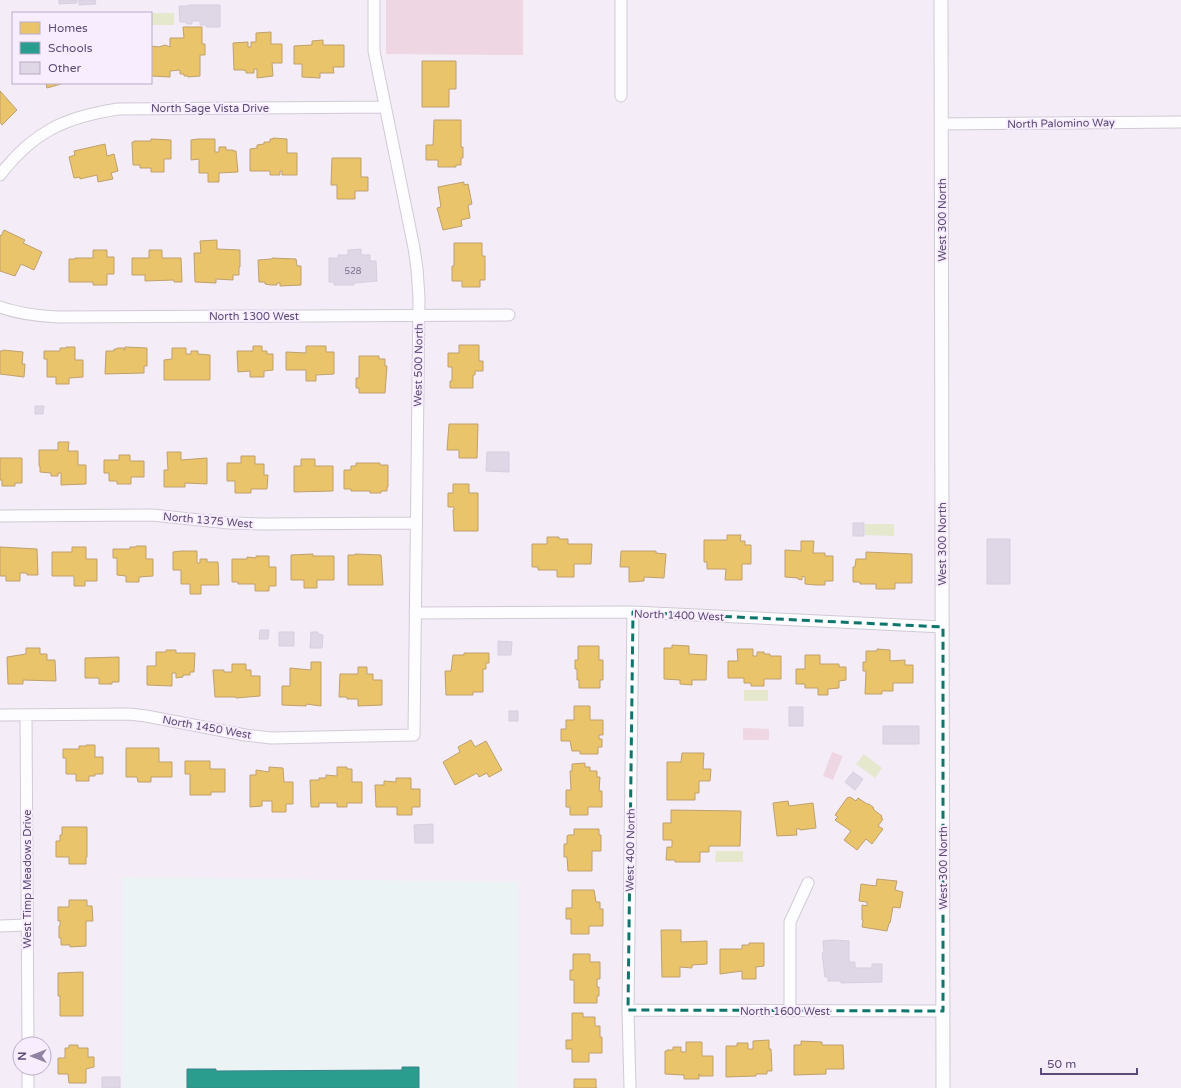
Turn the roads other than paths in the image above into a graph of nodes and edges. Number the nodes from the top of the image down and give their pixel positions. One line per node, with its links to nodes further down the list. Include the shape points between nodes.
1 (374, 0): 5 (street, West 500 North, via 374,51)
2 (621, 0): 4 (street)
3 (941, 0): 7 (street, West 300 North)
4 (621, 96)
5 (385, 107): 8 (street, North Sage Vista Drive, via 118,109 96,112 58,124 41,135 11,161); 11 (street, West 500 North, via 414,248)
6 (1181, 122): 7 (street, North Palomino Way)
7 (942, 124): 16 (street, West 300 North)
8 (0, 175)
9 (0, 307): 11 (street, North 1300 West, via 21,313 58,317)
10 (509, 315): 11 (street, North 1300 West)
11 (418, 316): 13 (street, West 500 North)
12 (0, 516): 13 (street, North 1375 West, via 152,515 263,524)
13 (416, 522): 15 (street, West 500 North)
14 (632, 612): 15 (street, North 1400 West); 16 (street, North 1400 West); 23 (street, West 400 North)
15 (415, 613): 19 (street, West 500 North)
16 (942, 626): 25 (street, West 300 North)
17 (0, 715): 18 (street, North 1450 West)
18 (26, 715): 19 (street, North 1450 West, via 146,716 271,738); 21 (street, West Timp Meadows Drive)
19 (414, 735)
20 (808, 883): 24 (street, via 790,922)
21 (27, 925): 22 (street); 26 (street, West Timp Meadows Drive)
22 (0, 926)
23 (628, 1010): 24 (street, North 1600 West); 29 (street, West 400 North)
24 (790, 1010): 25 (street, North 1600 West)
25 (943, 1011): 30 (street, West 300 North)
26 (28, 1036)
27 (28, 1076): 28 (street)
28 (28, 1088)
29 (630, 1088)
30 (943, 1088)

